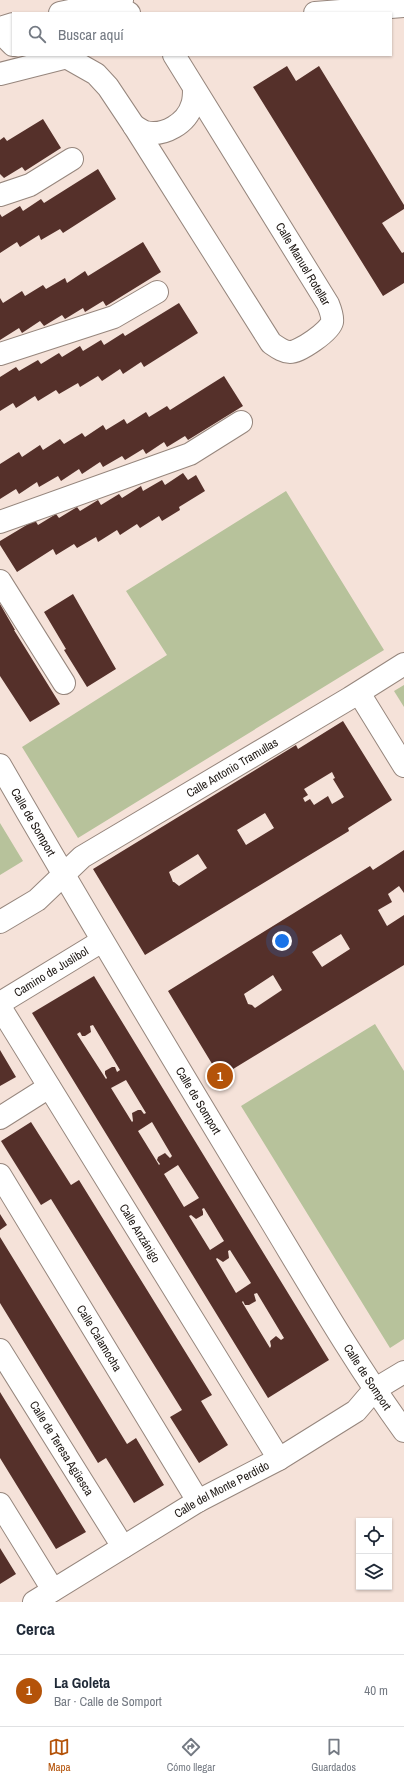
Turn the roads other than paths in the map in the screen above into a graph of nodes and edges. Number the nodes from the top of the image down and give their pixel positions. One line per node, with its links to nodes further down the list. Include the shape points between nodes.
1 (111, 1): 3 (street); 4 (street)
2 (404, 6): 5 (street)
3 (64, 12)
4 (128, 12)
5 (328, 12)
6 (12, 24): 7 (street)
7 (0, 28)
8 (0, 32): 9 (street)
9 (12, 44)
10 (175, 56): 13 (street, Calle Manuel Rotellar)
11 (57, 57): 12 (street); 14 (street, Calle Manuel Rotellar, via 96,74 108,87)
12 (0, 74)
13 (194, 89): 14 (street, via 192,105 178,125 156,133 145,132); 14 (street, Calle Manuel Rotellar, via 332,314 332,322 327,331 298,351 280,350 271,343)
14 (134, 126)
15 (72, 159): 16 (street, via 30,185)
16 (0, 195)
17 (157, 292): 18 (street, via 114,318)
18 (0, 354)
19 (241, 422): 20 (street, via 190,454)
20 (0, 522)
21 (0, 581): 23 (street)
22 (404, 664): 24 (street, Calle Antonio Tramullas)
23 (64, 683)
24 (359, 693): 26 (street); 27 (street, Calle Antonio Tramullas, via 82,857)
25 (0, 765): 27 (street, Calle de Somport)
26 (404, 766)
27 (64, 875): 28 (street, Calle Antonio Tramullas, via 36,900); 29 (street, Calle de Somport)
28 (0, 922)
29 (102, 941): 30 (street, Camino de Juslibol); 37 (street, Calle de Somport)
30 (0, 1003)
31 (0, 1007): 32 (street, Calle Anzánigo)
32 (49, 1086): 33 (street); 39 (street, Calle Anzánigo)
33 (0, 1118)
34 (0, 1175): 40 (street, Calle Calamocha)
35 (0, 1350): 42 (street, Calle de Teresa Agüesca)
36 (404, 1372): 37 (street, Calle del Monte Perdido)
37 (374, 1390): 38 (street, Calle de Somport); 39 (street, Calle del Monte Perdido, via 356,1411)
38 (404, 1431)
39 (279, 1459): 40 (street, Calle del Monte Perdido)
40 (198, 1501): 42 (street, Calle del Monte Perdido)
41 (0, 1504): 43 (street)
42 (123, 1547): 43 (street, Calle del Monte Perdido)
43 (53, 1590): 44 (street, Calle del Monte Perdido)
44 (34, 1602)

